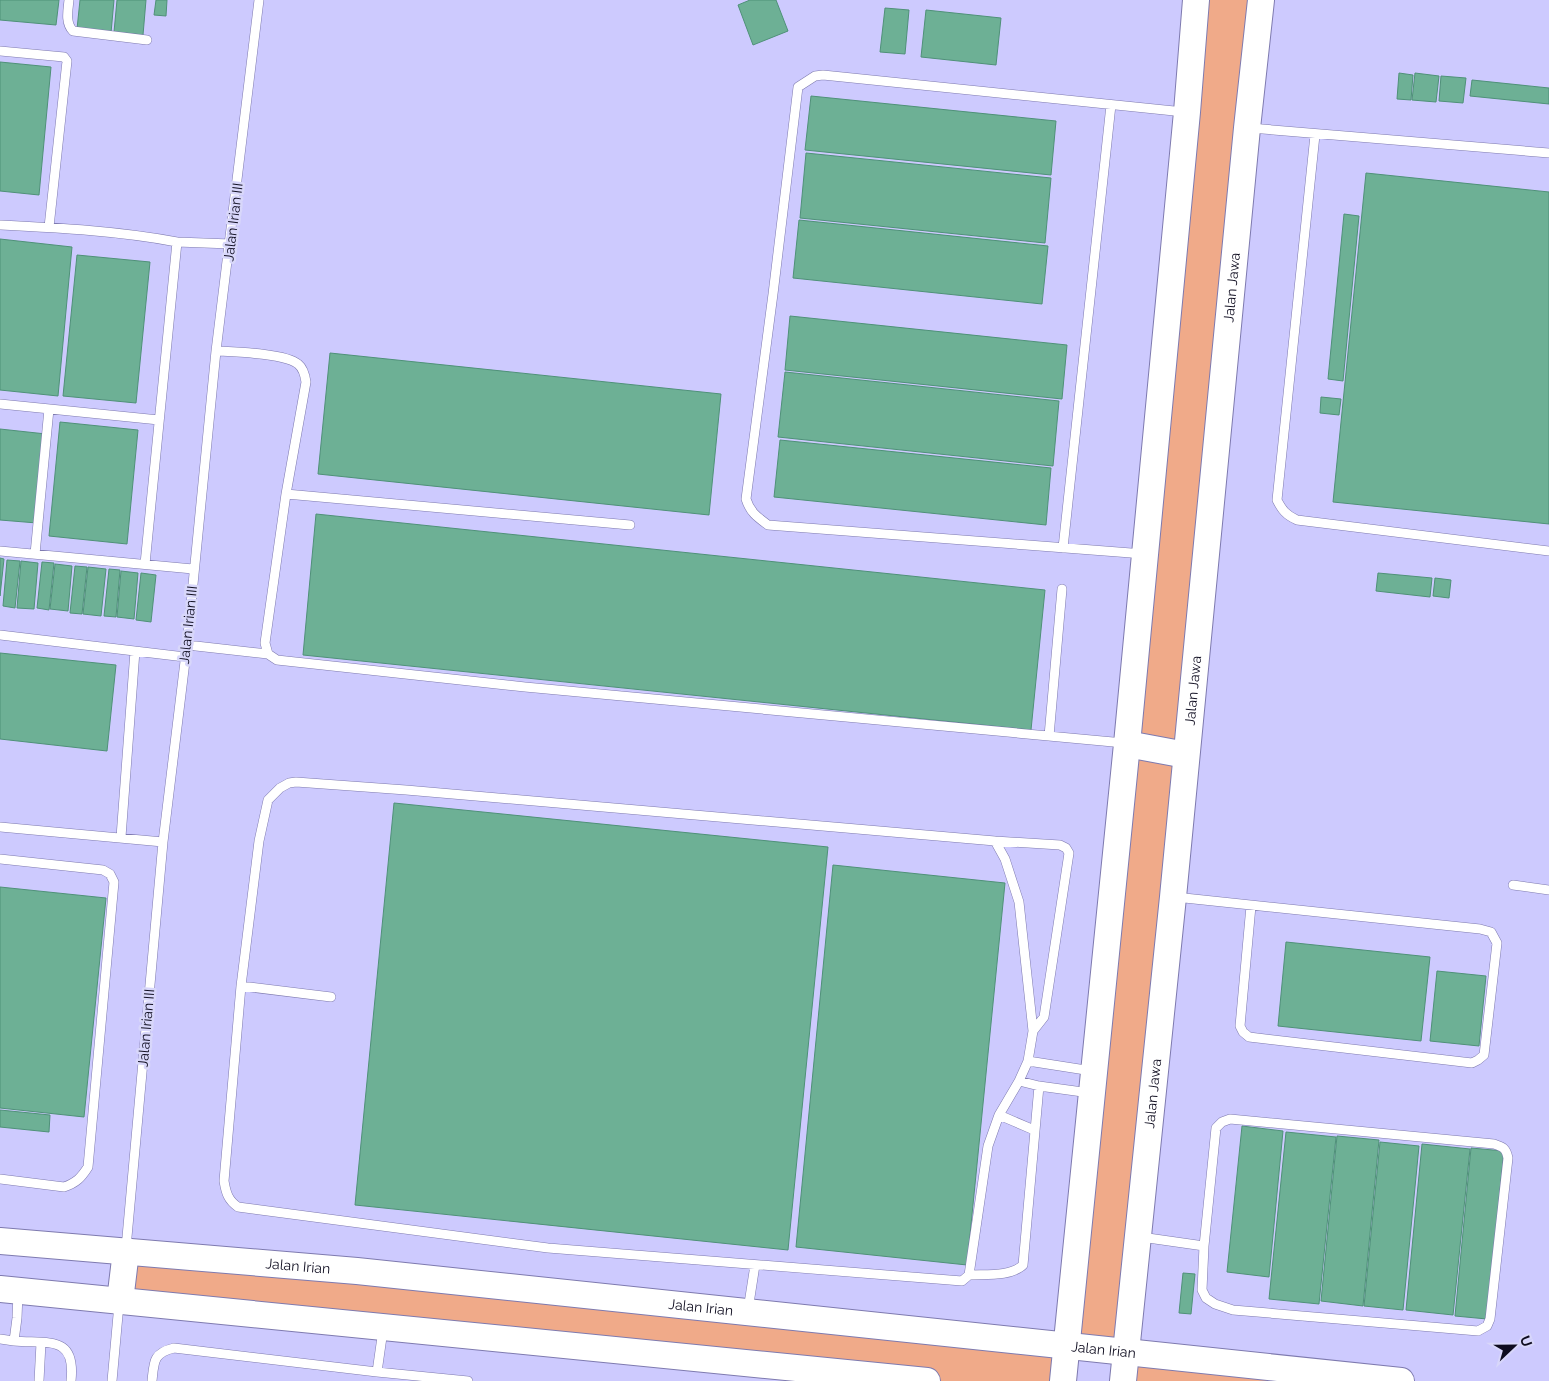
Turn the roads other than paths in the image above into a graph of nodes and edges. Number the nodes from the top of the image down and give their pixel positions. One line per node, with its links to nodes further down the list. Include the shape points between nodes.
1 (69, 0): 5 (lane, via 68,22 73,31)
2 (259, 0): 15 (lane, Jalan Irian III)
3 (1196, 0): 8 (street)
4 (1261, 0): 9 (street, Jalan Jawa)
5 (147, 40)
6 (0, 50): 13 (lane, via 64,57 67,60)
7 (1110, 106): 8 (lane); 22 (lane); 22 (lane, via 823,75 814,76 798,87 746,499 754,515 768,525)
8 (1187, 112): 26 (street)
9 (1247, 128): 10 (lane); 37 (street, Jalan Jawa)
10 (1315, 135): 11 (lane); 23 (lane, via 1276,500 1288,516 1297,520)
11 (1549, 153)
12 (0, 224): 13 (lane)
13 (48, 228): 14 (lane)
14 (177, 242): 15 (lane); 19 (lane)
15 (230, 244): 16 (lane, Jalan Irian III)
16 (216, 351): 20 (lane, via 288,358 299,364 304,372 306,382); 28 (lane, Jalan Irian III)
17 (0, 404): 18 (lane)
18 (49, 409): 19 (lane); 25 (lane)
19 (159, 420): 27 (lane)
20 (286, 494): 21 (lane); 33 (lane, via 265,643)
21 (630, 525)
22 (1062, 548): 26 (lane)
23 (1549, 550)
24 (0, 551): 25 (lane)
25 (35, 554): 27 (lane)
26 (1144, 554): 36 (street)
27 (145, 564): 28 (lane)
28 (193, 569): 31 (lane, Jalan Irian III)
29 (1062, 589): 35 (lane)
30 (0, 635): 32 (lane)
31 (187, 645): 33 (lane); 34 (lane, Jalan Irian III)
32 (136, 651): 34 (lane); 39 (lane)
33 (268, 654): 35 (lane, via 277,660 515,686)
34 (185, 657): 41 (lane, Jalan Irian III)
35 (1049, 736): 36 (lane)
36 (1127, 744): 37 (street); 52 (street)
37 (1186, 755): 45 (street, Jalan Jawa)
38 (0, 827): 39 (lane)
39 (121, 837): 41 (lane)
40 (995, 840): 47 (lane, via 289,783 268,800); 49 (lane, via 1019,902); 49 (lane, via 1060,846 1069,853 1044,1017)
41 (163, 842): 60 (lane, Jalan Irian III)
42 (0, 859): 56 (lane, via 102,870 110,874 114,882 88,1166 81,1178 64,1187)
43 (1513, 885): 44 (lane)
44 (1549, 890)
45 (1173, 897): 46 (lane); 57 (street, Jalan Jawa)
46 (1251, 906): 46 (lane, via 1491,932 1496,943 1484,1055 1472,1063 1249,1037 1240,1026)
47 (241, 986): 48 (lane); 61 (lane, via 224,1181 226,1195 238,1207 548,1248)
48 (331, 998)
49 (1033, 1031): 50 (lane)
50 (1028, 1061): 51 (lane); 52 (lane)
51 (1019, 1081): 53 (lane); 54 (lane)
52 (1092, 1082): 53 (lane); 70 (street)
53 (1039, 1086): 55 (lane)
54 (999, 1115): 55 (lane); 62 (lane, via 988,1146)
55 (1034, 1130): 62 (lane, via 1023,1264 1010,1273)
56 (0, 1179)
57 (1138, 1237): 59 (lane); 71 (street, Jalan Jawa)
58 (0, 1241): 60 (street, Jalan Irian)
59 (1204, 1246): 59 (lane, via 1216,1128 1230,1119 1494,1144 1507,1150 1490,1319 1487,1326 1478,1331 1233,1310 1214,1304 1202,1290)
60 (126, 1251): 64 (street); 65 (street, Jalan Irian, via 367,1272)
61 (755, 1265): 62 (lane, via 962,1281); 65 (lane)
62 (969, 1275)
63 (9, 1290): 64 (street); 68 (lane, via 17,1318)
64 (120, 1301): 66 (street); 75 (lane)
65 (748, 1313): 70 (street, Jalan Irian)
66 (383, 1327): 72 (lane); 78 (street)
67 (0, 1339): 68 (lane)
68 (14, 1341): 69 (lane)
69 (41, 1343): 73 (lane); 74 (lane, via 64,1347 70,1354)
70 (1065, 1346): 71 (street, Jalan Irian); 79 (street)
71 (1126, 1353): 80 (street, Jalan Jawa); 81 (street, Jalan Irian)
72 (377, 1372): 76 (lane, via 174,1348 163,1352 154,1361); 77 (lane)
73 (39, 1381)
74 (71, 1381)
75 (112, 1381)
76 (152, 1381)
77 (468, 1381)
78 (927, 1381)
79 (1063, 1381)
80 (1122, 1381)
81 (1401, 1381)

